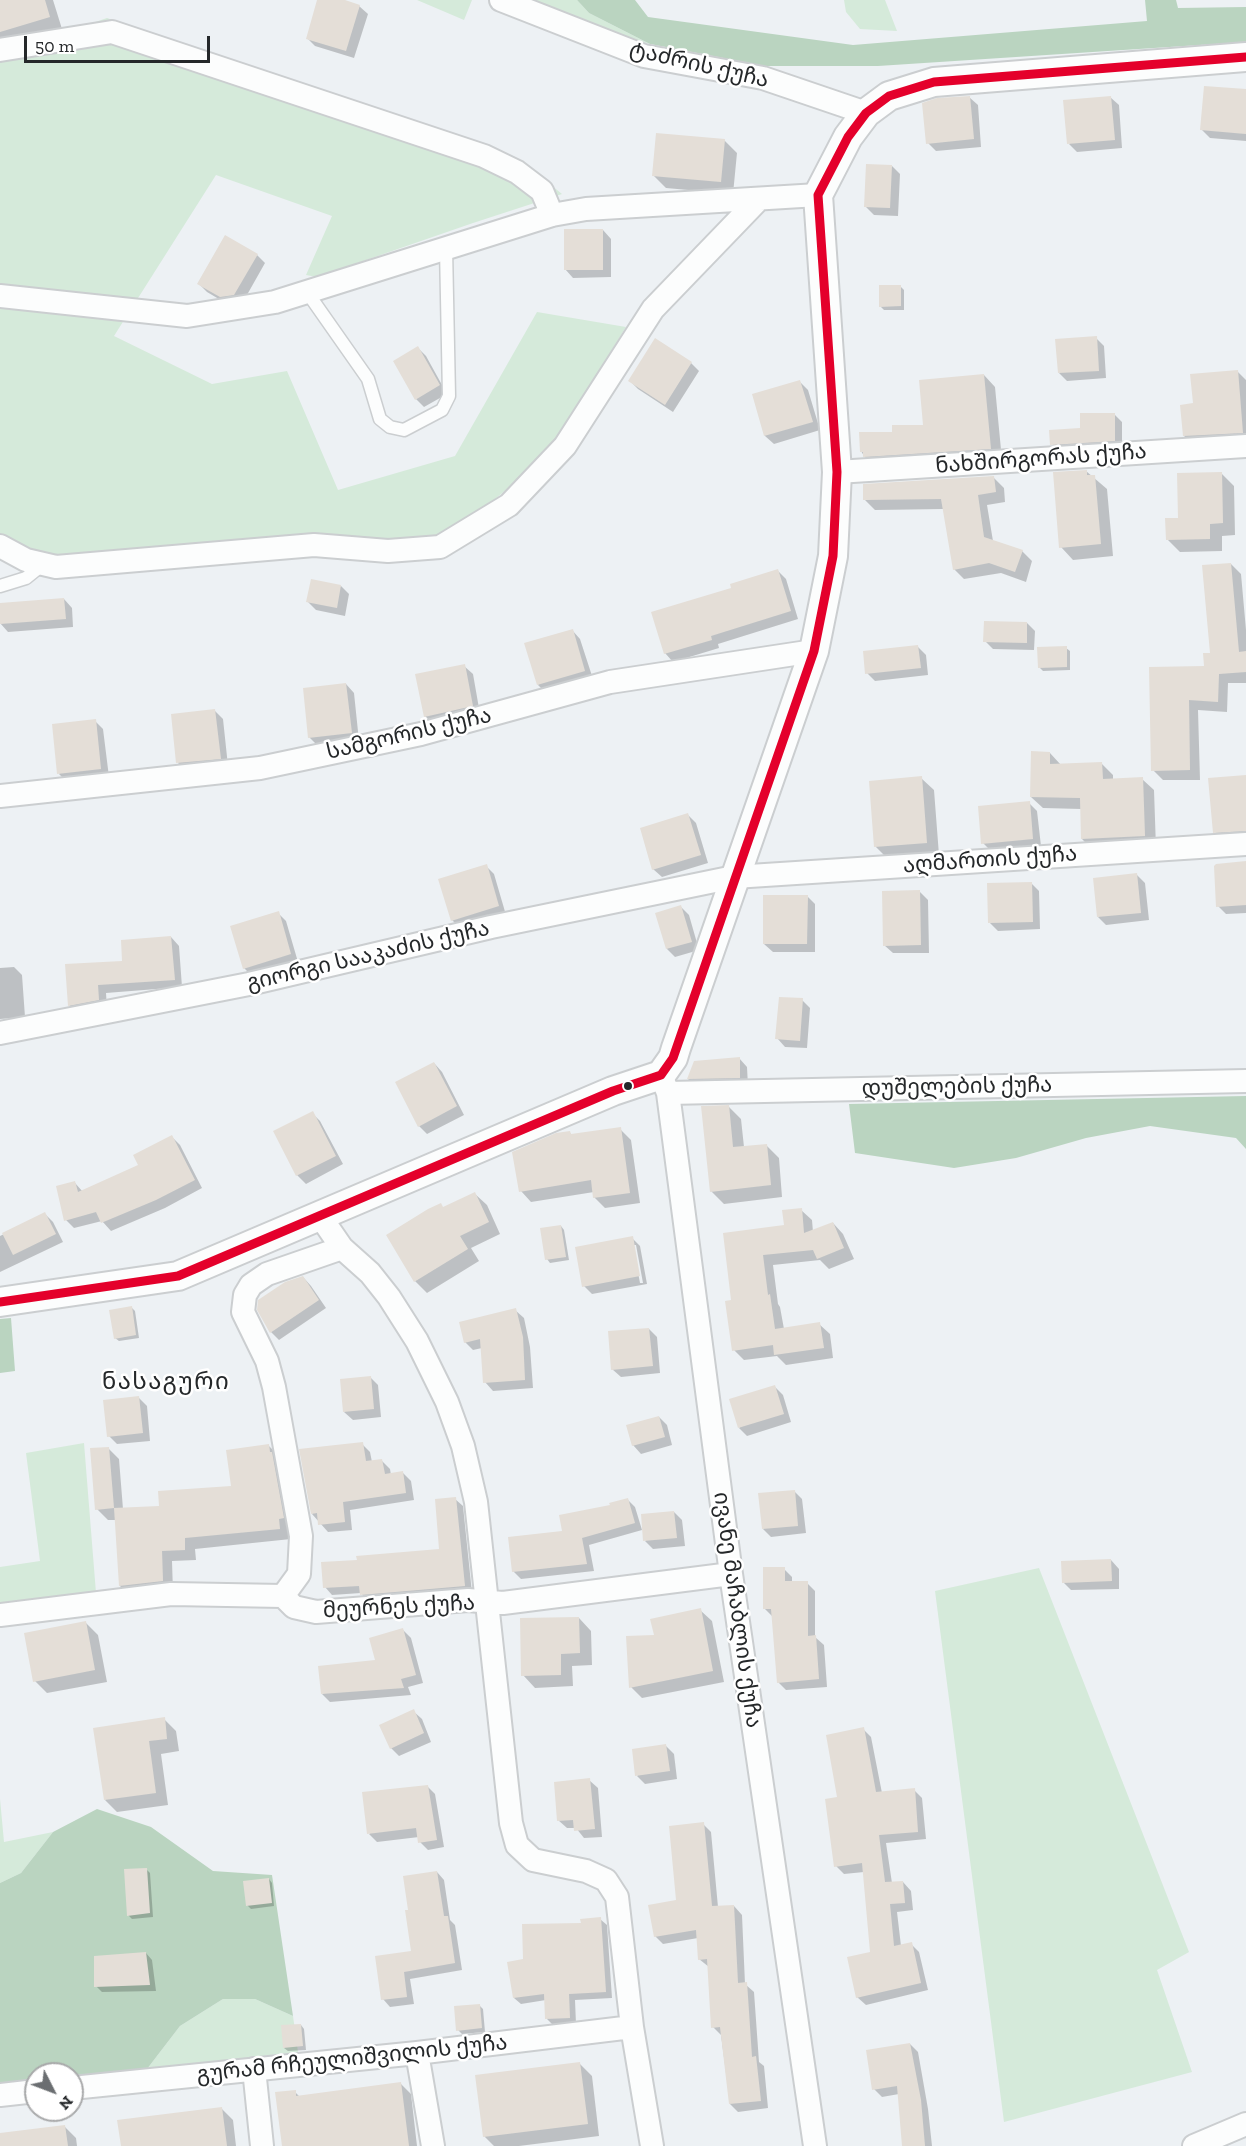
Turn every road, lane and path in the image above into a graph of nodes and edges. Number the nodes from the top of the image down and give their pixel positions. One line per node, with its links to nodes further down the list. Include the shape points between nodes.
1 (501, 0): 4 (street, ტაძრის ქუჩა, via 644,56 763,78)
2 (0, 50): 7 (street, via 112,32 484,156 517,172 542,191)
3 (1246, 57): 4 (street, via 934,82 889,96)
4 (866, 113): 5 (street, via 848,137)
5 (818, 195): 6 (street); 12 (street)
6 (759, 199): 7 (street); 14 (street, via 653,309 566,446 509,505 440,547 388,551 314,545 56,567)
7 (552, 215): 8 (street)
8 (446, 248): 9 (street); 9 (lane, via 449,396 442,410 404,430 390,427 380,419 368,379)
9 (307, 292): 10 (street, via 275,302 187,316)
10 (0, 296)
11 (1246, 446): 12 (street, ნახშირგორას ქუჩა)
12 (837, 472): 16 (street, via 833,555)
13 (0, 546): 14 (street)
14 (42, 565): 15 (lane, via 26,578)
15 (0, 586)
16 (814, 651): 17 (street, სამგორის ქუჩა, via 610,682 421,734 260,768); 19 (street)
17 (0, 796)
18 (1246, 844): 19 (street, აღმართის ქუჩა)
19 (734, 877): 20 (street, გიორგი სააკაძის ქუჩა, via 492,927 249,984); 22 (street)
20 (0, 1033)
21 (1246, 1082): 22 (street, დუშელების ქუჩა)
22 (664, 1084): 23 (street, via 613,1091); 26 (street, ივანე მაჩაბლის ქუჩა)
23 (320, 1216): 24 (street); 25 (street, via 178,1276)
24 (342, 1248): 27 (street, via 267,1274 251,1285 245,1295 243,1312 267,1361 274,1387 301,1536 299,1574); 28 (street, via 389,1297 417,1341 447,1402 464,1446 476,1502)
25 (0, 1302)
26 (731, 1574): 28 (street, მეურნეს ქუჩა); 40 (street, ივანე მაჩაბლის ქუჩა)
27 (284, 1596): 28 (street, მეურნეს ქუჩა, via 294,1607 316,1612 468,1600); 29 (street, მეურნეს ქუჩა, via 171,1594)
28 (488, 1603): 30 (street, via 511,1822 517,1845 533,1860 586,1871 606,1880 616,1897)
29 (0, 1615)
30 (632, 2027): 31 (street, გურამ რჩეულიშვილის ქუჩა); 39 (street)
31 (417, 2053): 32 (street, გურამ რჩეულიშვილის ქუჩა); 38 (street)
32 (254, 2069): 33 (street, გურამ რჩეულიშვილის ქუჩა); 37 (street)
33 (84, 2087)
34 (24, 2092): 35 (street)
35 (0, 2095)
36 (1246, 2124): 41 (street)
37 (262, 2146)
38 (433, 2146)
39 (652, 2146)
40 (815, 2146)
41 (1194, 2146)

